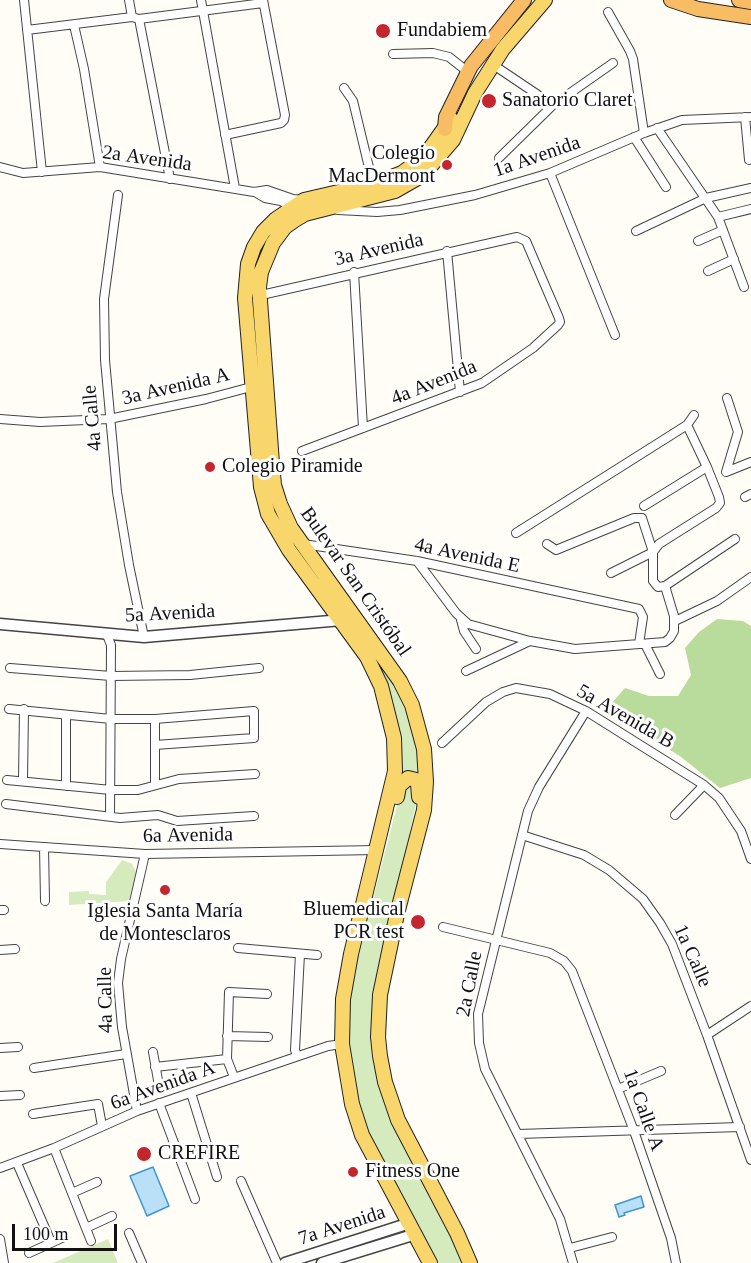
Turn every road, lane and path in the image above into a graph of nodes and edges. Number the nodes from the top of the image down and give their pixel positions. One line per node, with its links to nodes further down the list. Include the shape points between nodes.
1 (24, 0): 18 (street)
2 (129, 0): 16 (street)
3 (201, 0): 12 (street)
4 (524, 0): 22 (highway)
5 (534, 0): 27 (main road, Bulevar San Cristóbal, via 486,58)
6 (545, 0): 21 (main road, Bulevar San Cristóbal)
7 (671, 0): 15 (highway, via 698,9)
8 (696, 0): 14 (highway)
9 (739, 0): 11 (highway)
10 (263, 2): 12 (street); 29 (street, via 284,120)
11 (751, 2)
12 (204, 11): 16 (street); 29 (street)
13 (608, 12): 28 (street, via 633,59)
14 (751, 12)
15 (751, 17)
16 (135, 18): 17 (street); 37 (street)
17 (74, 25): 18 (street); 34 (street)
18 (27, 30): 35 (street)
19 (393, 54): 22 (street, via 433,53 449,57)
20 (613, 63): 24 (street)
21 (492, 64): 24 (street); 47 (main road, Bulevar San Cristóbal, via 453,140 423,175 395,191)
22 (468, 72): 27 (highway, via 446,117)
23 (345, 88): 38 (street, via 352,101)
24 (553, 105): 31 (street)
25 (748, 117): 26 (street, 1a Avenida, via 682,120); 32 (street)
26 (657, 128): 28 (street, 1a Avenida); 44 (street)
27 (445, 129): 38 (main road, Bulevar San Cristóbal, via 416,165)
28 (644, 133): 30 (street, 1a Avenida)
29 (225, 135): 40 (street)
30 (634, 137): 36 (street, 1a Avenida); 39 (street)
31 (499, 158)
32 (749, 160)
33 (0, 167): 35 (street, 2a Avenida, via 22,173)
34 (100, 167): 35 (street, 2a Avenida); 37 (street, 2a Avenida)
35 (42, 172)
36 (550, 172): 47 (street, 1a Avenida, via 475,195 400,210); 61 (street)
37 (170, 178): 40 (street, 2a Avenida)
38 (373, 184): 45 (main road, Bulevar San Cristóbal)
39 (666, 187)
40 (235, 188): 42 (street, 2a Avenida)
41 (751, 188): 44 (street)
42 (254, 192): 45 (street, 2a Avenida, via 267,190); 46 (street, 2a Avenida)
43 (118, 195): 67 (street, 4a Calle, via 104,299)
44 (706, 198): 49 (street); 51 (street)
45 (304, 200): 46 (main road, Bulevar San Cristóbal)
46 (290, 207): 59 (main road, Bulevar San Cristóbal, via 263,232 254,247)
47 (330, 207): 58 (main road, Bulevar San Cristóbal, via 305,214 280,233 261,272)
48 (751, 209): 49 (street)
49 (718, 218): 50 (street)
50 (723, 230): 52 (street); 54 (street)
51 (636, 231)
52 (698, 241)
53 (447, 251): 56 (street, 3a Avenida); 60 (street, 3a Avenida, via 521,237); 63 (street)
54 (734, 259): 55 (street); 57 (street)
55 (708, 271)
56 (354, 272): 58 (street, 3a Avenida); 69 (street)
57 (744, 287)
58 (260, 295): 59 (street, 3a Avenida); 77 (main road, Bulevar San Cristóbal, via 274,485)
59 (245, 298): 62 (main road, Bulevar San Cristóbal)
60 (559, 318): 63 (street, 4a Avenida, via 558,326 533,348 482,383)
61 (615, 335)
62 (251, 387): 67 (street, 3a Avenida A); 77 (main road, Bulevar San Cristóbal, via 261,487 268,514)
63 (460, 392): 69 (street, 4a Avenida)
64 (727, 398): 71 (street, via 738,432 726,472)
65 (694, 415): 68 (street)
66 (0, 419): 67 (street, 3a Avenida A)
67 (109, 419): 88 (street, 4a Calle, via 123,528)
68 (687, 425): 72 (street); 74 (street)
69 (363, 428): 70 (street, 4a Avenida)
70 (302, 451)
71 (751, 462)
72 (707, 466): 73 (street); 78 (street, via 720,503)
73 (644, 506)
74 (516, 533)
75 (735, 539): 82 (street)
76 (548, 544): 78 (street, via 556,550 642,518)
77 (295, 547): 79 (street, 4a Avenida E); 83 (main road, Bulevar San Cristóbal); 92 (main road, Bulevar San Cristóbal)
78 (653, 552): 80 (street); 82 (street, via 653,581 658,587)
79 (417, 561): 84 (street); 90 (street, 4a Avenida E, via 639,609 643,617)
80 (610, 573)
81 (750, 578): 85 (street, via 717,601)
82 (665, 586): 85 (street)
83 (342, 620): 88 (street, 5a Avenida); 92 (main road, via 351,621 371,650); 120 (main road, Bulevar San Cristóbal, via 377,677 394,738 395,771)
84 (461, 620): 89 (street); 91 (street)
85 (675, 621): 90 (street, via 674,631 665,642)
86 (0, 624): 87 (street, 5a Avenida)
87 (107, 635): 88 (street, 5a Avenida); 97 (street, via 111,645)
88 (144, 637)
89 (530, 640): 90 (street, via 575,649); 95 (street)
90 (642, 644): 96 (street)
91 (476, 649)
92 (387, 662): 124 (main road, Bulevar San Cristóbal, via 412,705 426,761 424,810)
93 (9, 668): 97 (street)
94 (259, 668): 97 (street, via 190,675)
95 (465, 671)
96 (660, 674)
97 (111, 676): 102 (street)
98 (9, 709): 99 (street)
99 (24, 709): 101 (street); 108 (street)
100 (586, 711): 104 (street, 5a Avenida B, via 550,694 516,688 486,702); 109 (street, 5a Avenida B); 117 (street, 2a Calle, via 539,787)
101 (66, 715): 102 (street); 111 (street)
102 (111, 719): 103 (street); 112 (street)
103 (155, 719): 105 (street); 105 (street, via 254,711 254,738)
104 (442, 743)
105 (155, 745): 110 (street)
106 (255, 774): 110 (street, via 179,779)
107 (7, 780): 108 (street)
108 (23, 781): 111 (street)
109 (702, 783): 114 (street); 122 (street, 5a Avenida B, via 719,798 741,831)
110 (155, 785): 112 (street, via 138,790)
111 (66, 786): 112 (street)
112 (111, 790): 115 (street)
113 (6, 804): 115 (street)
114 (675, 814)
115 (110, 816): 116 (street, via 158,815 177,821)
116 (254, 816)
117 (522, 835): 127 (street, 2a Calle); 135 (street, 1a Calle, via 584,855 643,899 672,944)
118 (0, 844): 119 (street, 6a Avenida)
119 (44, 847): 121 (street, 6a Avenida); 123 (street)
120 (377, 850): 121 (street, 6a Avenida); 125 (main road, Bulevar San Cristóbal)
121 (145, 854): 142 (street, 4a Calle, via 118,983)
122 (751, 859)
123 (45, 901)
124 (397, 914): 125 (main road, via 419,798 418,783 408,778 399,786 371,894); 189 (main road, Bulevar San Cristóbal, via 378,1015 385,1082 398,1120)
125 (359, 923): 138 (main road, Bulevar San Cristóbal, via 343,999)
126 (444, 927): 127 (street)
127 (496, 938): 150 (street, 1a Calle A, via 550,953 564,961 572,971); 160 (street, 2a Calle, via 478,1014 479,1043 485,1069)
128 (238, 948): 131 (street)
129 (15, 949): 130 (street)
130 (0, 950)
131 (300, 954): 132 (street); 143 (street)
132 (317, 955)
133 (267, 994): 136 (street, via 229,992)
134 (751, 1006): 135 (street)
135 (707, 1035): 158 (street, 1a Calle)
136 (227, 1036): 137 (street); 144 (street)
137 (268, 1037)
138 (342, 1044): 143 (street, 6a Avenida A); 172 (main road, Bulevar San Cristóbal, via 350,1096 362,1136)
139 (18, 1047): 140 (street)
140 (0, 1048)
141 (153, 1052): 145 (street)
142 (126, 1054): 146 (street); 155 (street, 4a Calle)
143 (297, 1056): 148 (street, 6a Avenida A)
144 (227, 1059): 145 (street); 148 (street)
145 (155, 1067): 149 (street)
146 (34, 1068)
147 (661, 1071): 150 (street)
148 (234, 1077): 151 (street, 6a Avenida A)
149 (159, 1086)
150 (618, 1089): 159 (street, 1a Calle A)
151 (191, 1093): 154 (street, 6a Avenida A); 165 (street)
152 (20, 1095): 153 (street)
153 (0, 1096)
154 (159, 1103): 155 (street, 6a Avenida A); 169 (street)
155 (137, 1111): 157 (street, 6a Avenida A)
156 (33, 1114): 157 (street, via 98,1104)
157 (102, 1126): 161 (street, 6a Avenida A)
158 (740, 1127): 159 (street); 162 (street, 1a Calle)
159 (634, 1131): 160 (street); 191 (street, 1a Calle A)
160 (518, 1134): 180 (street, 2a Calle, via 561,1219)
161 (54, 1148): 163 (street, 6a Avenida A); 168 (street)
162 (751, 1160)
163 (17, 1163): 164 (street, 6a Avenida A); 178 (street)
164 (0, 1168)
165 (217, 1178)
166 (241, 1180): 185 (street)
167 (97, 1182): 168 (street)
168 (72, 1193): 171 (street)
169 (195, 1199)
170 (112, 1216): 171 (street)
171 (86, 1228): 177 (street)
172 (413, 1229): 179 (street, 7a Avenida); 182 (street, 7a Avenida); 188 (main road, Bulevar San Cristóbal)
173 (129, 1233): 184 (street)
174 (63, 1237): 178 (street)
175 (612, 1237): 180 (street)
176 (0, 1239): 183 (street)
177 (91, 1241)
178 (51, 1242): 181 (street)
179 (337, 1246): 182 (street); 186 (street, 7a Avenida)
180 (570, 1248): 190 (street, 2a Calle)
181 (29, 1253)
182 (341, 1257): 187 (street, 7a Avenida)
183 (4, 1263)
184 (142, 1263)
185 (277, 1263)
186 (285, 1263)
187 (322, 1263)
188 (430, 1263)
189 (470, 1263)
190 (573, 1263)
191 (676, 1263)

